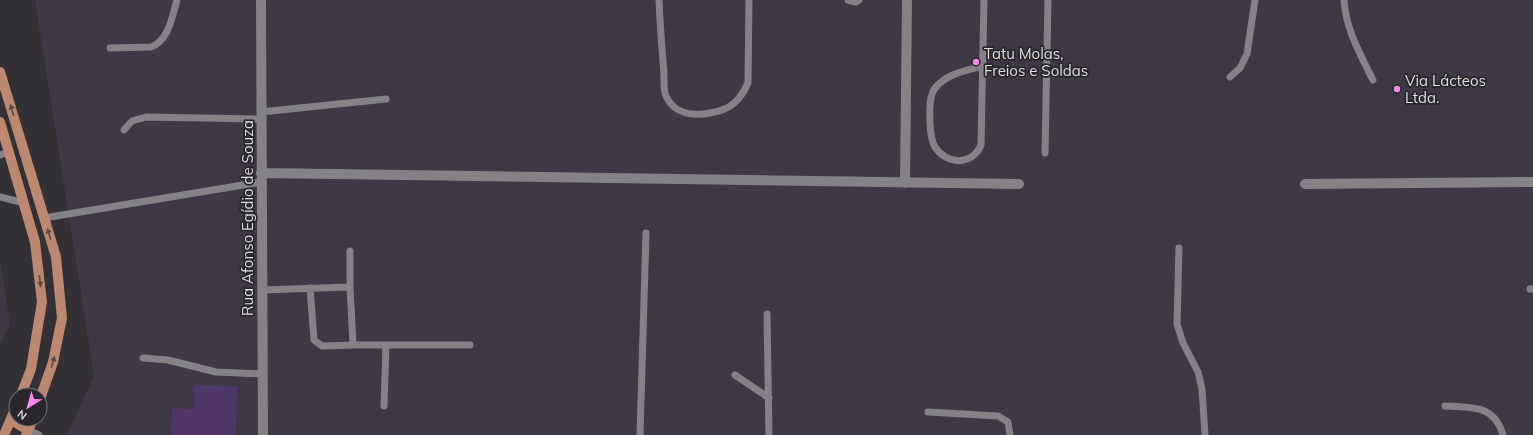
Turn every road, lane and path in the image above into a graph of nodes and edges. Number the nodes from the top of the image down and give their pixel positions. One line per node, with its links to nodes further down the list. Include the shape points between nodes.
1 (178, 0): 12 (lane, via 166,35 157,45)
2 (261, 0): 18 (street, Rua Afonso Egídio de Souza)
3 (659, 0): 4 (lane, via 666,96 677,110 700,115 722,112 732,106 748,83)
4 (749, 0)
5 (848, 0): 6 (lane)
6 (860, 0)
7 (907, 0): 27 (street)
8 (984, 0): 13 (lane)
9 (1048, 0): 21 (lane)
10 (1255, 0): 15 (lane, via 1247,54 1240,68)
11 (1344, 0): 16 (lane, via 1347,24)
12 (110, 48)
13 (982, 66): 13 (lane, via 981,144 971,159 953,159 934,146 931,135 931,98 934,89 941,82)
14 (0, 72): 23 (main road, one-way to 14)
15 (1230, 77)
16 (1373, 80)
17 (386, 99): 18 (lane)
18 (261, 116): 20 (lane, via 146,116 132,121); 25 (street, Rua Afonso Egídio de Souza)
19 (0, 122): 22 (main road)
20 (124, 130)
21 (1045, 153)
22 (4, 154): 24 (main road)
23 (29, 168): 24 (main road); 32 (main road)
24 (15, 172): 31 (main road)
25 (261, 177): 27 (street); 32 (lane); 38 (street, Rua Afonso Egídio de Souza)
26 (1533, 182): 29 (street)
27 (905, 183): 28 (street)
28 (1020, 184)
29 (1305, 184)
30 (0, 197): 31 (lane)
31 (24, 203): 46 (main road, one-way to 46, via 35,242 42,302 31,369)
32 (44, 218): 47 (main road, one-way to 32, via 53,362 62,318 56,257)
33 (646, 233): 55 (lane)
34 (1179, 248): 58 (lane, via 1177,324 1182,343 1198,372 1202,389)
35 (350, 252): 36 (lane)
36 (350, 287): 37 (lane); 40 (lane)
37 (310, 288): 38 (lane); 40 (lane, via 314,340 322,346)
38 (262, 290): 44 (street, Rua Afonso Egídio de Souza)
39 (767, 314): 48 (lane)
40 (353, 345): 41 (lane)
41 (386, 345): 42 (lane); 49 (lane)
42 (470, 345)
43 (143, 358): 44 (lane, via 168,360 216,372)
44 (263, 374): 54 (street, Rua Afonso Egídio de Souza)
45 (735, 375): 48 (lane)
46 (24, 387)
47 (44, 387)
48 (769, 398): 56 (lane)
49 (384, 406)
50 (1445, 406): 59 (lane, via 1480,408 1494,417)
51 (928, 412): 57 (lane, via 998,416 1008,422)
52 (27, 432): 53 (lane)
53 (39, 435)
54 (263, 435)
55 (640, 435)
56 (769, 435)
57 (1010, 435)
58 (1205, 435)
59 (1503, 435)

